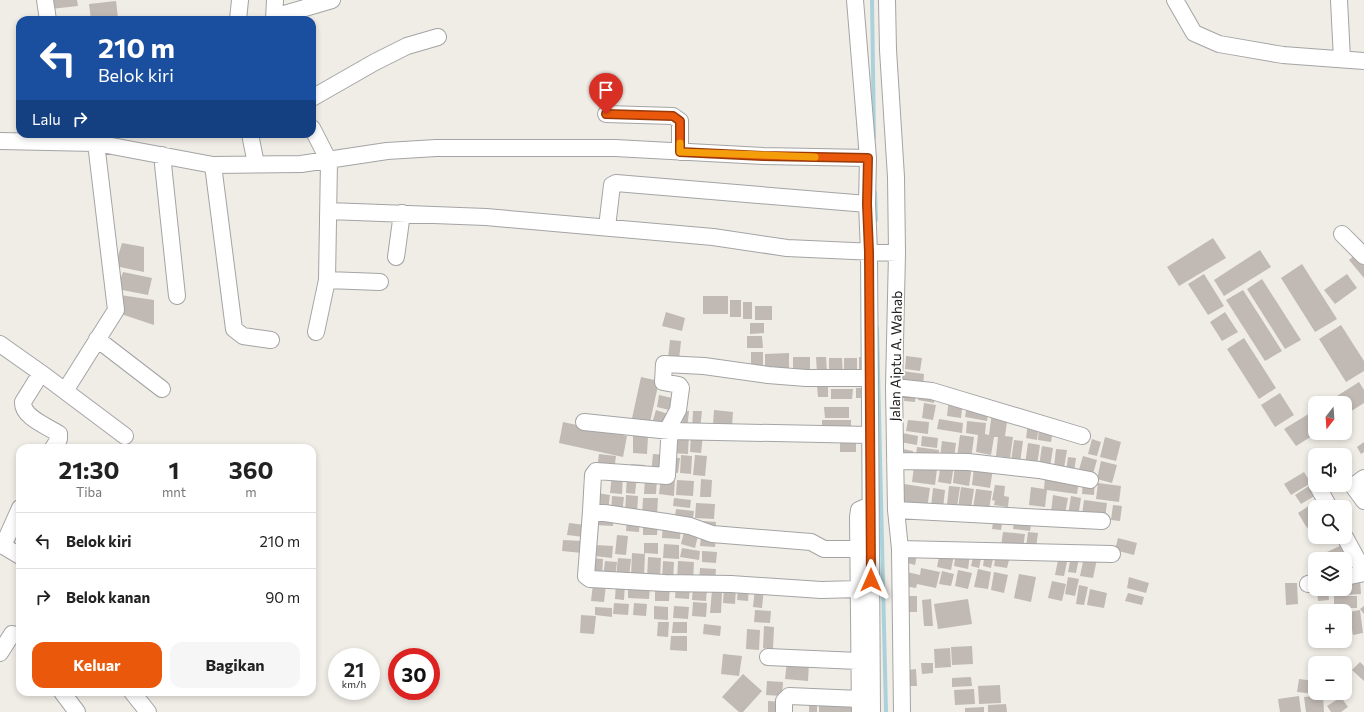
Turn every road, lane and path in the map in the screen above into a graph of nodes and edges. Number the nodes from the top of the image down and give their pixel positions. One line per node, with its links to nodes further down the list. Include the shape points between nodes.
1 (45, 0): 9 (street)
2 (240, 0): 10 (street)
3 (275, 0): 11 (street)
4 (332, 0): 12 (street)
5 (855, 0): 25 (street)
6 (887, 0): 35 (street, Jalan Aiptu A. Wahab, via 896,177)
7 (1175, 0): 14 (street, via 1190,30 1206,40 1283,55)
8 (1339, 0): 14 (street)
9 (47, 16)
10 (238, 16)
11 (274, 16)
12 (280, 16)
13 (438, 37): 16 (street, via 407,46)
14 (1342, 59): 15 (street)
15 (1364, 61)
16 (316, 96)
17 (606, 114): 23 (street, via 678,118)
18 (316, 136): 26 (street)
19 (61, 138): 21 (street); 22 (street)
20 (251, 138): 27 (street)
21 (0, 141)
22 (96, 143): 24 (street); 42 (street, via 116,310)
23 (680, 152): 25 (street); 26 (street, via 614,148 436,148 388,151)
24 (162, 154): 28 (street); 40 (street)
25 (868, 158): 29 (street)
26 (329, 161): 27 (street); 30 (street)
27 (256, 164): 28 (street)
28 (213, 165): 43 (street, via 234,329 243,336)
29 (867, 204): 32 (street, via 616,183 612,185); 34 (street)
30 (329, 211): 31 (street); 38 (street)
31 (402, 213): 32 (street); 37 (street)
32 (607, 227): 34 (street, via 713,237 787,248)
33 (1342, 234): 36 (street)
34 (872, 252): 35 (street); 46 (street)
35 (895, 253): 47 (street, Jalan Aiptu A. Wahab)
36 (1364, 256)
37 (396, 257)
38 (327, 280): 39 (street); 41 (street)
39 (380, 282)
40 (177, 296)
41 (316, 332)
42 (97, 339): 48 (street); 49 (street)
43 (271, 340)
44 (0, 344): 45 (street)
45 (40, 373): 49 (street); 55 (street, via 23,402 23,407 26,413 59,434)
46 (870, 378): 51 (street, via 782,376 667,363 664,365 663,382 679,385 681,388 678,410); 52 (street)
47 (894, 387): 54 (street, via 932,391); 56 (street, Jalan Aiptu A. Wahab)
48 (162, 389)
49 (65, 390): 53 (street)
50 (584, 422): 51 (street)
51 (670, 431): 52 (street); 62 (street, via 667,476 596,471 593,475)
52 (870, 434): 60 (street)
53 (125, 436)
54 (1082, 436)
55 (56, 444)
56 (895, 461): 57 (street, via 968,462 1039,470); 61 (street, Jalan Aiptu A. Wahab)
57 (1090, 480)
58 (1358, 482): 59 (street)
59 (1364, 501)
60 (870, 505): 67 (street, via 862,507 858,513); 84 (street)
61 (896, 510): 64 (street); 68 (street, Jalan Aiptu A. Wahab)
62 (591, 511): 67 (street, via 690,526 712,534 811,542 824,550); 73 (street, via 586,576 590,579 821,590)
63 (16, 516): 66 (street)
64 (1102, 521)
65 (1349, 544): 71 (street)
66 (1, 545): 69 (street)
67 (859, 548): 73 (street)
68 (900, 549): 70 (street); 85 (street, Jalan Aiptu A. Wahab)
69 (16, 554)
70 (1112, 554)
71 (1364, 572): 72 (street)
72 (1352, 575)
73 (860, 588): 77 (street)
74 (16, 635): 75 (street, via 12,634)
75 (0, 653)
76 (768, 657): 77 (street)
77 (858, 661): 80 (street)
78 (65, 696): 81 (street)
79 (135, 696): 82 (street)
80 (860, 705): 83 (street, via 789,696 784,701)
81 (77, 712)
82 (148, 712)
83 (784, 712)
84 (872, 712)
85 (902, 712)

